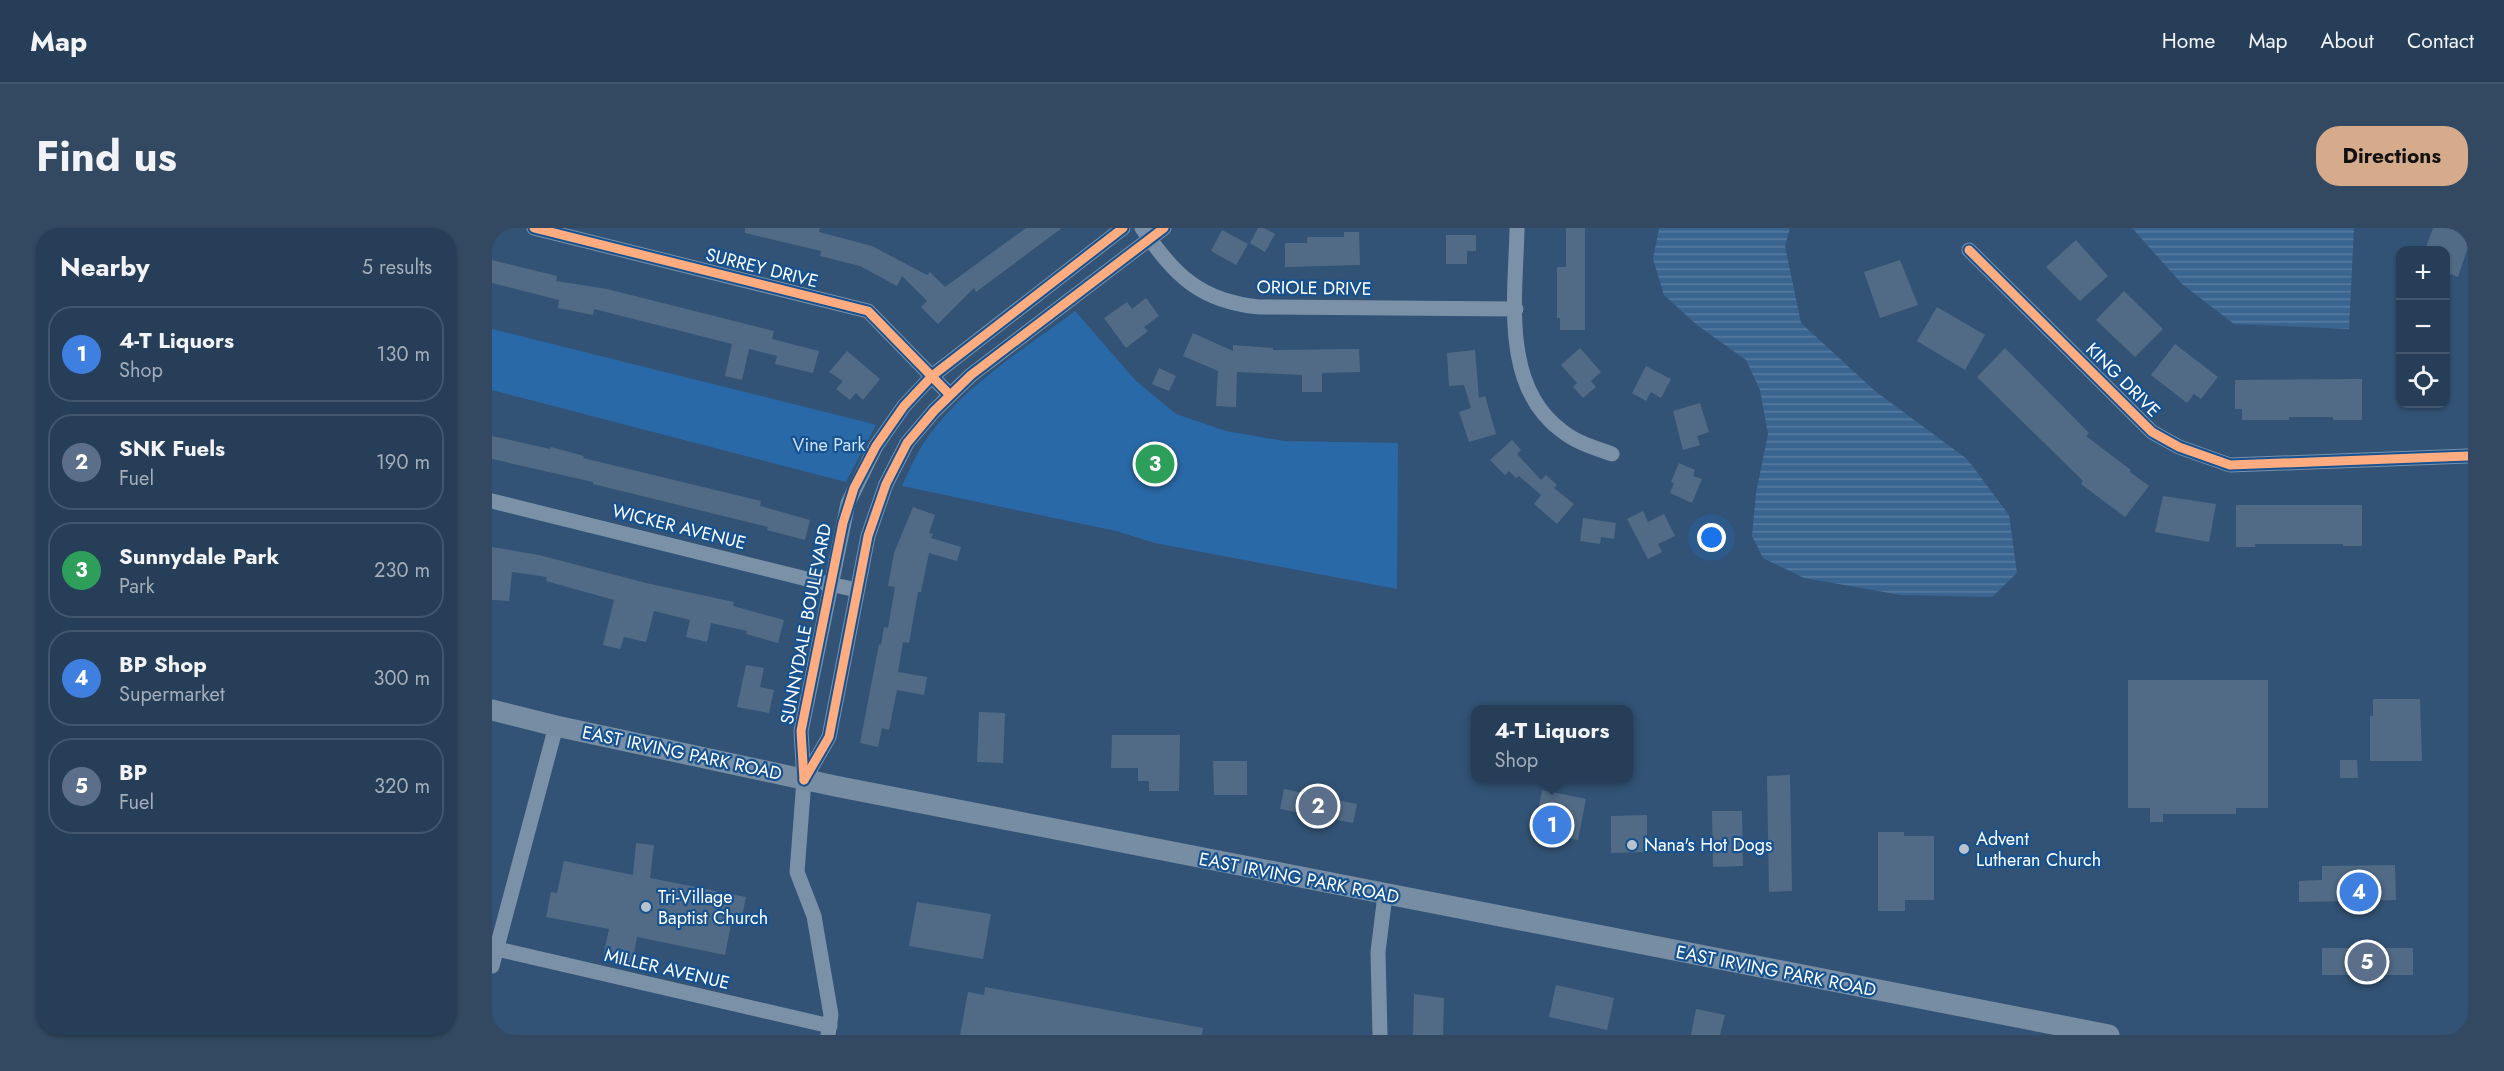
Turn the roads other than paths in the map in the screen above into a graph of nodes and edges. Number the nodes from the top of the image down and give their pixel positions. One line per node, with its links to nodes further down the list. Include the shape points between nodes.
1 (534, 228): 8 (street, SURREY DRIVE, via 868,311)
2 (1123, 228): 8 (street, SUNNYDALE BOULEVARD)
3 (1164, 228): 5 (street)
4 (1517, 228): 7 (street)
5 (1146, 234): 7 (street, ORIOLE DRIVE, via 1182,279 1233,304 1259,308); 9 (street)
6 (1969, 250): 11 (street, KING DRIVE, via 2152,432 2179,447 2230,465)
7 (1516, 309): 10 (street, via 1519,361 1539,406 1573,439)
8 (932, 376): 9 (street, SURREY DRIVE); 13 (street, SUNNYDALE BOULEVARD, via 904,406 864,467 848,503)
9 (950, 395): 14 (street, via 907,443 891,471 868,536)
10 (1612, 454)
11 (2468, 456)
12 (492, 501): 13 (street, WICKER AVENUE)
13 (831, 584): 14 (street, WICKER AVENUE); 17 (street, SUNNYDALE BOULEVARD, via 801,731)
14 (857, 590): 17 (street, via 829,737)
15 (492, 710): 16 (main road, EAST IRVING PARK ROAD)
16 (556, 726): 17 (main road, EAST IRVING PARK ROAD); 19 (street)
17 (804, 780): 18 (main road, EAST IRVING PARK ROAD); 21 (street, SUNNYDALE BOULEVARD, via 797,872 814,916 831,1015)
18 (1385, 895): 22 (street, via 1378,952); 23 (main road, EAST IRVING PARK ROAD)
19 (497, 949): 20 (street); 21 (street, MILLER AVENUE)
20 (492, 966)
21 (829, 1030)
22 (1380, 1035)
23 (2109, 1035)

